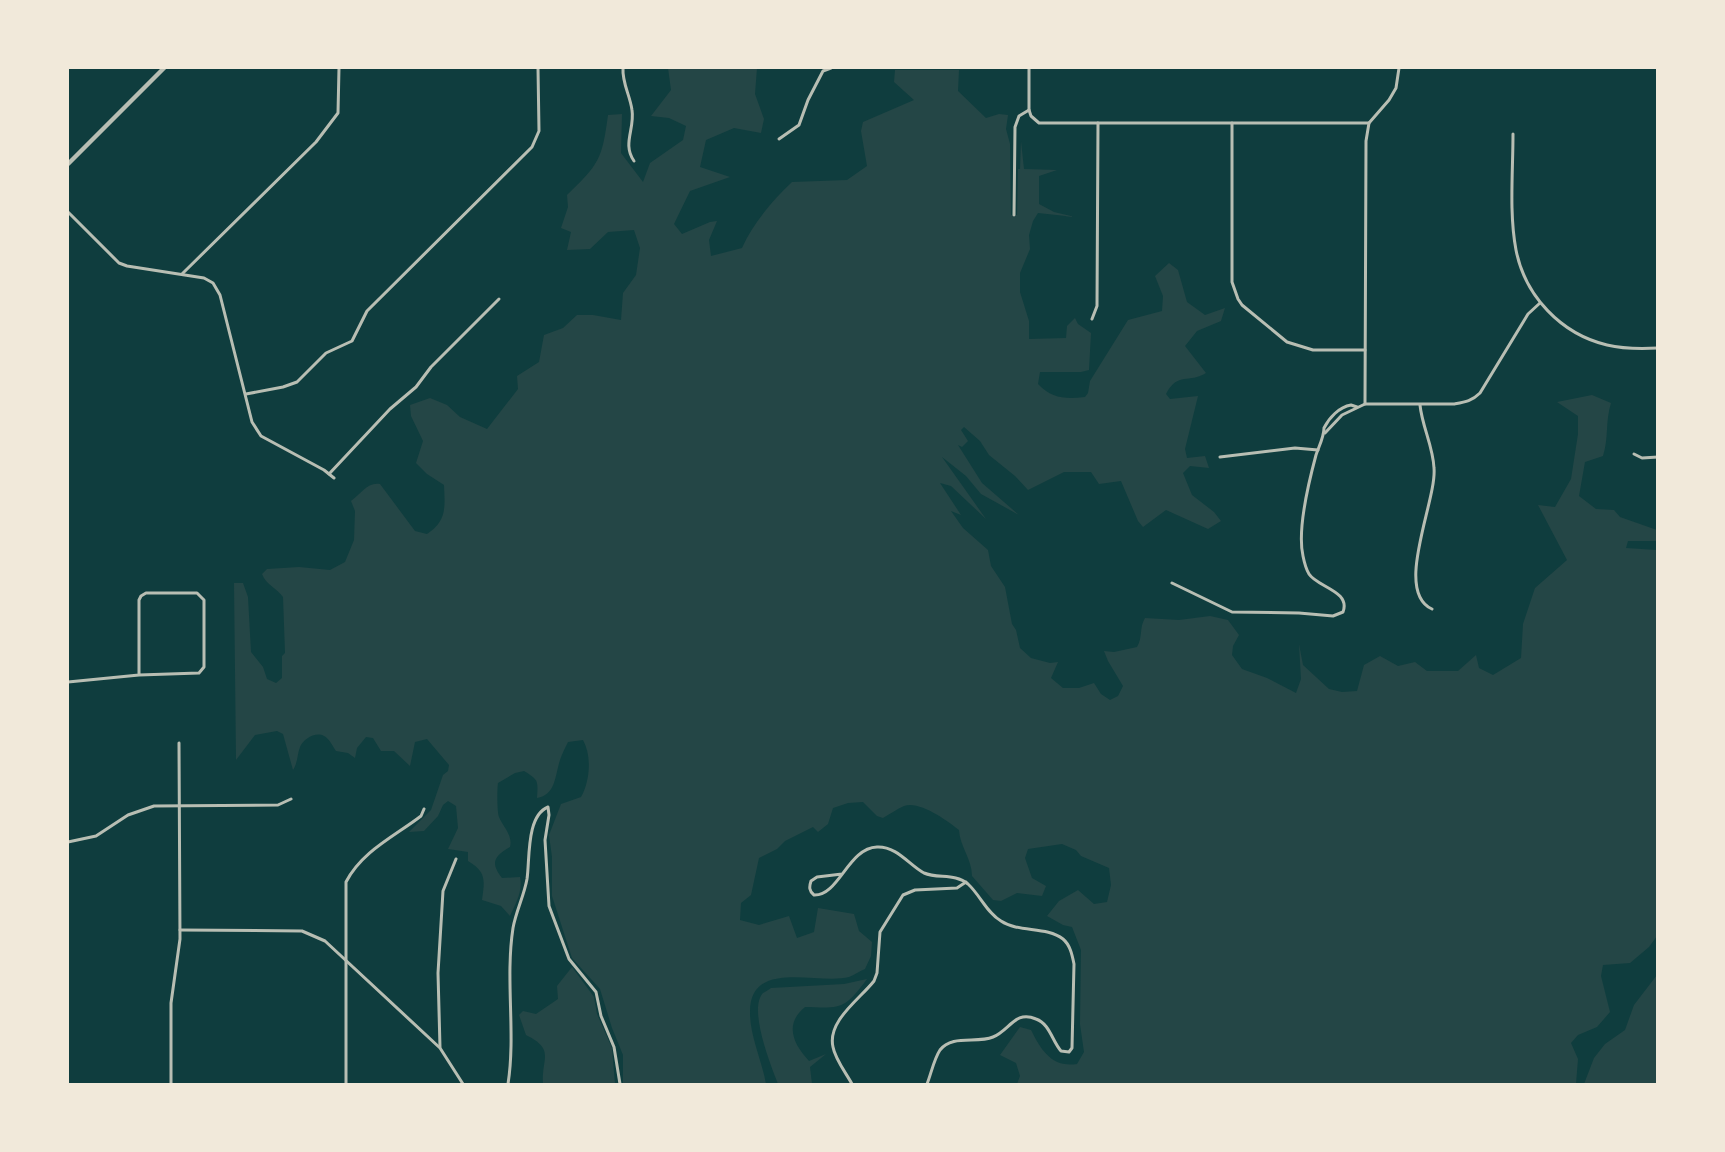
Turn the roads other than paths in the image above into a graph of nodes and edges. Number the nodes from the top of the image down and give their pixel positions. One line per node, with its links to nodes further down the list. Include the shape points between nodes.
1 (164, 68): 15 (street)
2 (339, 68): 18 (street, via 338,113 316,142)
3 (538, 68): 24 (street, via 539,131 532,147 367,311 352,341 326,353 292,385)
4 (623, 68): 14 (street, via 632,114 628,144)
5 (831, 68): 13 (street, via 823,71 799,125)
6 (1029, 68): 8 (street)
7 (1399, 68): 11 (street, via 1393,93)
8 (1029, 110): 9 (street, via 1039,123); 17 (street, via 1019,116 1015,127)
9 (1098, 123): 10 (street); 21 (street, via 1097,306)
10 (1232, 123): 11 (street); 23 (street, via 1232,282 1238,299 1281,338 1296,346 1313,350)
11 (1369, 123): 23 (street)
12 (1513, 134): 20 (street, via 1516,252)
13 (779, 139)
14 (634, 161)
15 (68, 164)
16 (68, 212): 18 (street, via 119,263)
17 (1014, 215)
18 (183, 274): 24 (street, via 207,280 218,290)
19 (499, 299): 33 (street)
20 (1540, 303): 22 (street, via 1570,328 1604,344); 26 (street, via 1528,315 1480,393 1468,402)
21 (1092, 319)
22 (1658, 348)
23 (1365, 350): 25 (street)
24 (246, 394): 33 (street, via 258,434)
25 (1365, 404): 26 (street); 27 (street)
26 (1420, 405): 36 (street, via 1434,476 1419,547 1416,584 1417,595)
27 (1357, 407): 28 (street); 28 (street, via 1340,409 1327,422)
28 (1324, 434): 29 (street)
29 (1318, 450): 31 (street, via 1295,448); 35 (street, via 1302,528 1302,554 1309,574 1334,591 1343,602 1343,612 1333,616 1232,612)
30 (1634, 454): 32 (street)
31 (1220, 457)
32 (1658, 457)
33 (329, 474): 34 (street)
34 (334, 478)
35 (1172, 583)
36 (1432, 609)
37 (140, 675): 37 (street, via 202,671 201,595 141,596); 38 (street)
38 (68, 682)
39 (179, 743): 41 (street)
40 (291, 798): 41 (street, via 278,805)
41 (179, 805): 43 (street, via 142,809 96,836); 47 (street)
42 (424, 809): 48 (street, via 421,816 379,844 350,874 345,890)
43 (68, 842)
44 (456, 859): 49 (street, via 443,891 438,973)
45 (842, 874): 45 (street, via 817,877 811,881 810,892 824,894); 46 (street, via 860,852 882,847 903,856 927,874)
46 (966, 882): 55 (street, via 957,888 915,890 903,895 880,932 874,981 840,1018 832,1038 833,1049); 56 (street, via 1001,921 1057,935 1068,946 1074,963 1072,1048 1069,1052 1061,1051 1044,1023 1018,1017 991,1038 949,1043 940,1050)
47 (180, 930): 48 (street, via 302,931 326,940); 50 (street, via 171,1003)
48 (345, 959): 49 (street); 51 (street)
49 (440, 1048): 52 (street)
50 (171, 1084)
51 (346, 1084)
52 (463, 1084)
53 (508, 1084): 54 (street, via 512,1060 509,993 514,928 534,821 548,807 545,840 549,906 569,959 596,992 614,1047)
54 (620, 1084)
55 (852, 1084)
56 (927, 1084)

